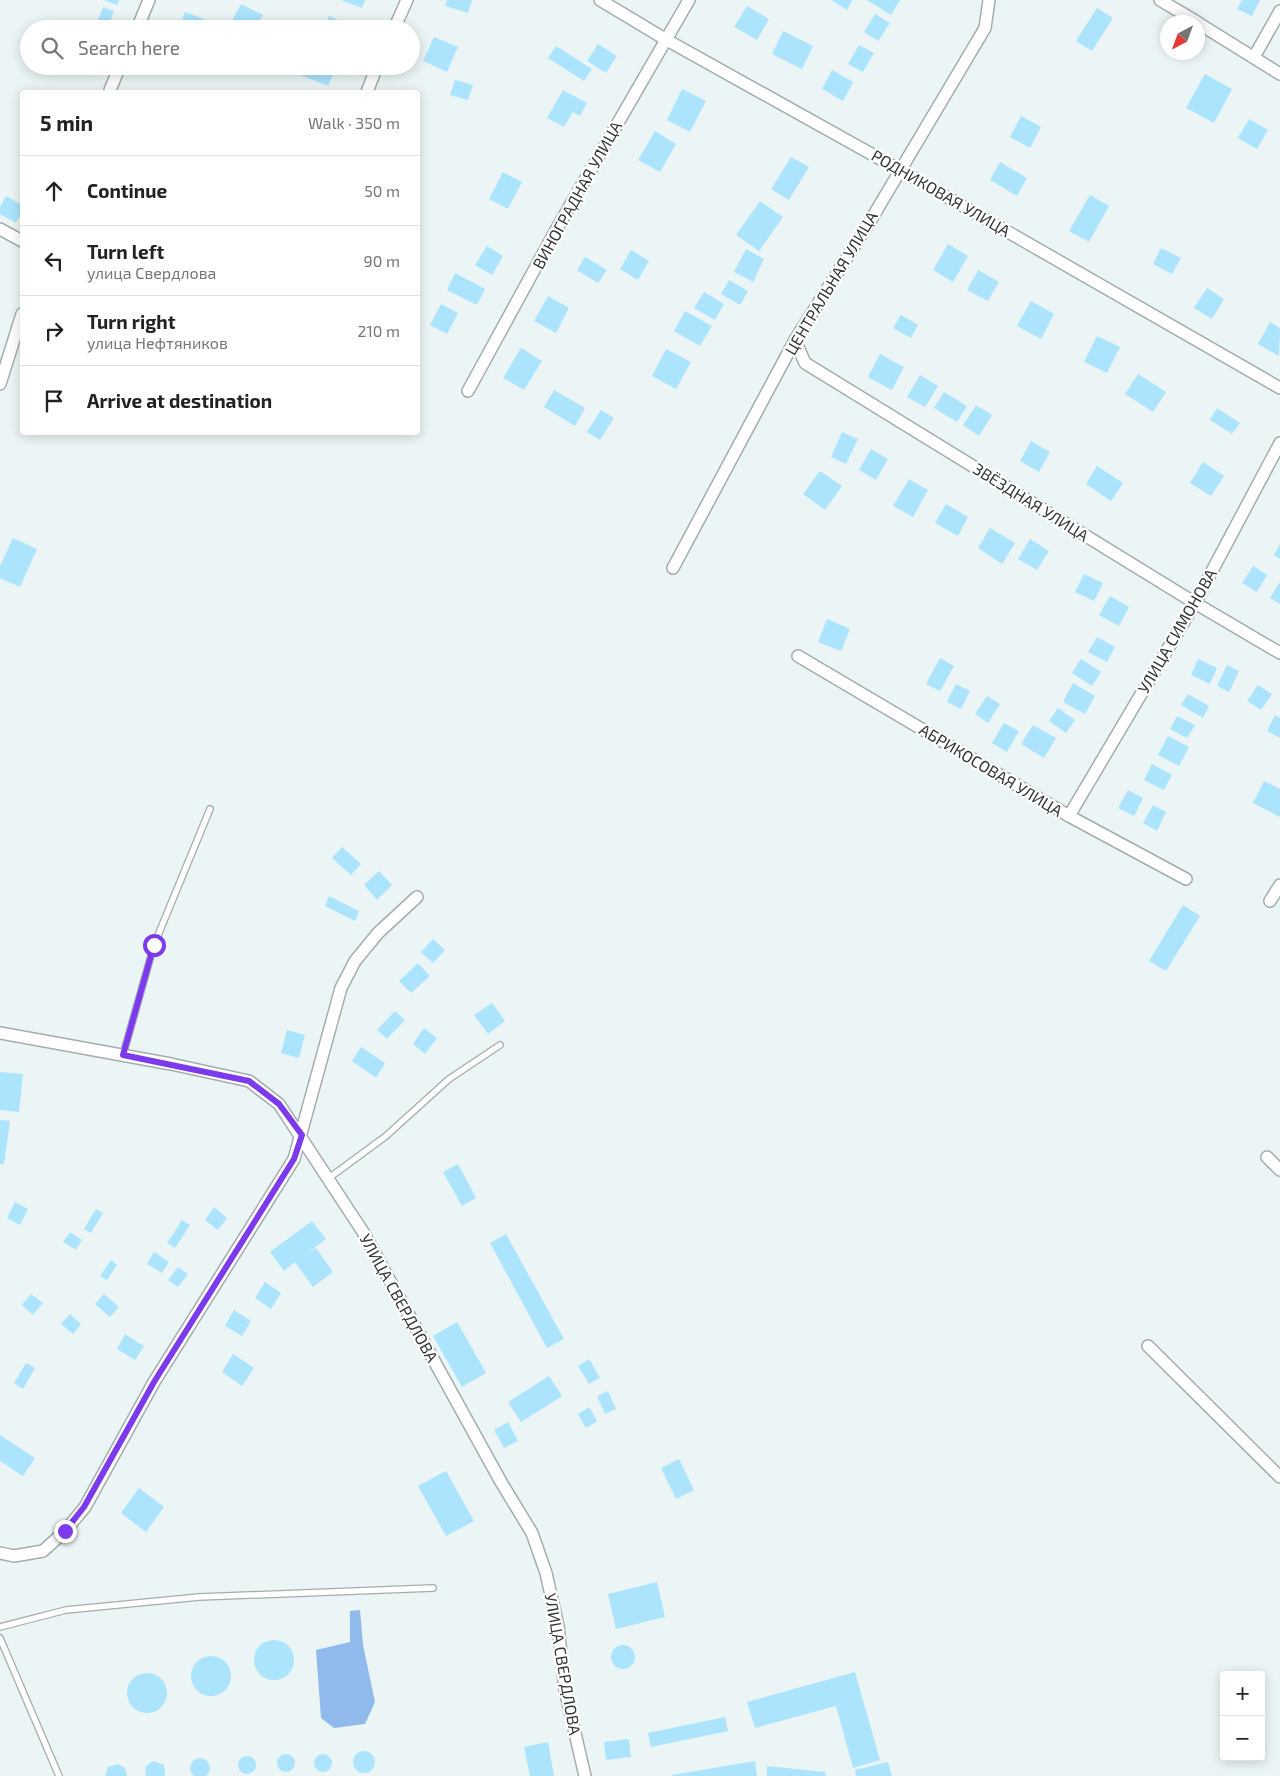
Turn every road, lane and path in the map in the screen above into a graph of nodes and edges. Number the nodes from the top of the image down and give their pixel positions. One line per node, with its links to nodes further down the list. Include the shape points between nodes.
1 (150, 0): 9 (street)
2 (407, 0): 10 (street)
3 (600, 0): 12 (street, РОДНИКОВАЯ УЛИЦА)
4 (689, 0): 12 (street, ВИНОГРАДНАЯ УЛИЦА)
5 (989, 0): 19 (street, ЦЕНТРАЛЬНАЯ УЛИЦА, via 984,28)
6 (1160, 0): 8 (street)
7 (1280, 11): 13 (street)
8 (1184, 15)
9 (141, 20)
10 (398, 20)
11 (1205, 28): 13 (street)
12 (665, 39): 19 (street, РОДНИКОВАЯ УЛИЦА); 26 (street, ВИНОГРАДНАЯ УЛИЦА)
13 (1254, 57): 14 (street)
14 (1280, 74)
15 (116, 75): 17 (street)
16 (374, 75): 18 (street)
17 (110, 90)
18 (368, 90)
19 (900, 170): 23 (street, ЦЕНТРАЛЬНАЯ УЛИЦА); 25 (street, РОДНИКОВАЯ УЛИЦА)
20 (0, 229): 21 (street)
21 (20, 241)
22 (20, 320): 24 (street)
23 (795, 340): 28 (street, ЦЕНТРАЛЬНАЯ УЛИЦА); 29 (street, ЗВЁЗДНАЯ УЛИЦА, via 805,363)
24 (0, 384)
25 (1280, 388)
26 (468, 391)
27 (1280, 443): 29 (street, УЛИЦА СИМОНОВА)
28 (672, 568)
29 (1195, 603): 30 (street, ЗВЁЗДНАЯ УЛИЦА); 33 (street, УЛИЦА СИМОНОВА)
30 (1280, 653)
31 (798, 656): 33 (street, АБРИКОСОВАЯ УЛИЦА)
32 (210, 809): 40 (lane, via 154,945)
33 (1069, 816): 34 (street, АБРИКОСОВАЯ УЛИЦА)
34 (1186, 879)
35 (1280, 885): 37 (street)
36 (417, 897): 41 (street, via 378,933 355,961 340,988)
37 (1270, 902)
38 (0, 1033): 40 (street, УЛИЦА СВЕРДЛОВА)
39 (500, 1045): 44 (lane, via 449,1079 386,1136)
40 (123, 1055): 41 (street, УЛИЦА СВЕРДЛОВА, via 249,1081 279,1104)
41 (302, 1135): 44 (street, УЛИЦА СВЕРДЛОВА); 47 (street, via 294,1159 154,1382 84,1507 43,1551 14,1556)
42 (1267, 1157): 43 (street)
43 (1280, 1170)
44 (329, 1178): 52 (street, УЛИЦА СВЕРДЛОВА, via 363,1232 500,1482 532,1533 558,1626 566,1690)
45 (1148, 1346): 46 (street)
46 (1280, 1477)
47 (0, 1553)
48 (433, 1588): 49 (lane, via 199,1597 66,1610)
49 (0, 1627)
50 (0, 1638): 51 (lane)
51 (59, 1776)
52 (585, 1776)

